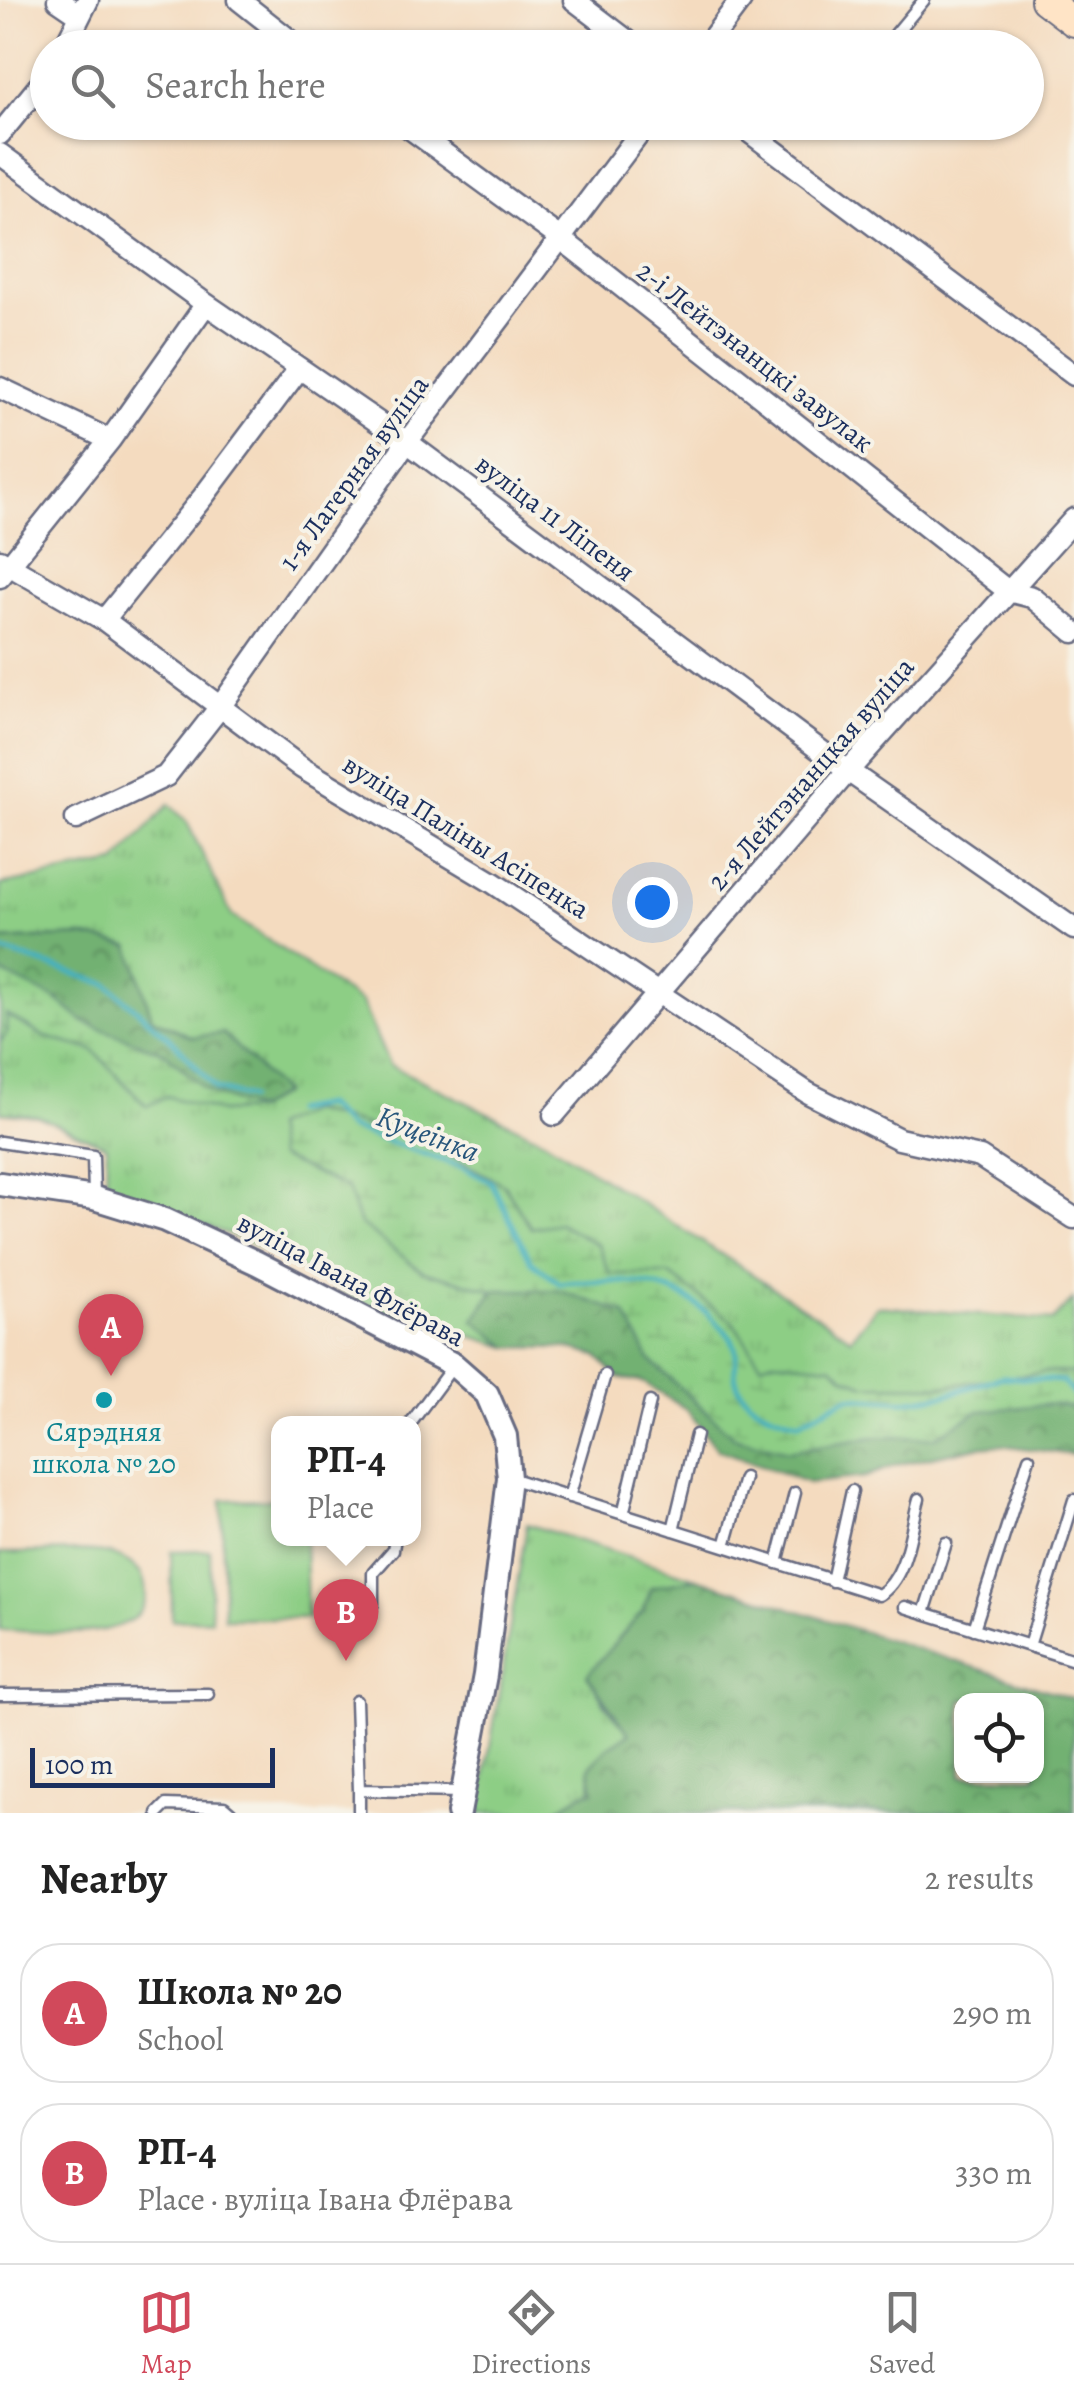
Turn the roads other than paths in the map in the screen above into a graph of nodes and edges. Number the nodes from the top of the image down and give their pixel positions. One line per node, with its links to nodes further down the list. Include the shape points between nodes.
1 (58, 0): 6 (street)
2 (239, 0): 7 (street)
3 (574, 0): 8 (street)
4 (741, 0): 9 (street)
5 (924, 0): 10 (lane)
6 (84, 8)
7 (277, 30)
8 (613, 30)
9 (718, 30)
10 (899, 30)
11 (30, 97): 12 (street)
12 (0, 134)
13 (426, 140): 17 (street, 2-і Лейтэнанцкі завулак)
14 (634, 140): 17 (street, 1-я Лагерная вуліца)
15 (760, 140): 20 (street)
16 (0, 154): 18 (street, вуліца 11 Ліпеня)
17 (560, 238): 23 (street, 1-я Лагерная вуліца); 26 (street, 2-і Лейтэнанцкі завулак)
18 (206, 304): 19 (street, вуліца 11 Ліпеня); 22 (street)
19 (299, 369): 23 (street, вуліца 11 Ліпеня); 27 (street)
20 (1074, 375)
21 (0, 388): 22 (street)
22 (110, 440): 25 (street)
23 (407, 442): 29 (street, 1-я Лагерная вуліца); 30 (street, вуліца 11 Ліпеня)
24 (1074, 519): 26 (street, 2-я Лейтэнанцкая вуліца)
25 (3, 567): 27 (street, вуліца Паліны Асіпенка)
26 (1008, 591): 28 (street, 2-і Лейтэнанцкі завулак, via 1032,597); 30 (street, 2-я Лейтэнанцкая вуліца)
27 (104, 620): 29 (street, вуліца Паліны Асіпенка)
28 (1074, 632)
29 (220, 707): 31 (street, 1-я Лагерная вуліца, via 166,776); 33 (street, вуліца Паліны Асіпенка, via 302,768)
30 (848, 771): 32 (street, вуліца 11 Ліпеня); 33 (street, 2-я Лейтэнанцкая вуліца)
31 (76, 819)
32 (1074, 929)
33 (658, 992): 34 (street, 2-я Лейтэнанцкая вуліца); 38 (street, вуліца Паліны Асіпенка, via 808,1093 899,1139 980,1157)
34 (554, 1114)
35 (0, 1142): 37 (lane, via 93,1156)
36 (0, 1184): 37 (street, вуліца Івана Флёрава)
37 (94, 1198): 39 (street, вуліца Івана Флёрава, via 211,1241)
38 (1074, 1218)
39 (454, 1366): 42 (lane); 45 (street, вуліца Івана Флёрава, via 495,1407)
40 (605, 1375): 49 (lane)
41 (650, 1402): 52 (lane)
42 (416, 1416)
43 (696, 1435): 53 (lane)
44 (1029, 1458): 62 (lane)
45 (509, 1478): 49 (lane); 69 (street, вуліца Івана Флёрава, via 488,1657)
46 (744, 1478): 56 (lane)
47 (852, 1491): 58 (lane)
48 (794, 1493): 57 (lane)
49 (570, 1497): 52 (lane)
50 (919, 1500): 58 (lane, via 903,1564 889,1589 880,1596)
51 (1074, 1500): 63 (lane)
52 (623, 1514): 53 (lane)
53 (674, 1530): 56 (lane)
54 (946, 1543): 61 (lane)
55 (393, 1546): 59 (lane, via 373,1573)
56 (724, 1546): 57 (lane)
57 (776, 1563): 58 (lane)
58 (832, 1580)
59 (373, 1604)
60 (905, 1607): 61 (lane)
61 (924, 1613): 62 (lane)
62 (974, 1628): 63 (lane)
63 (1029, 1646): 64 (lane)
64 (1074, 1660)
65 (208, 1694): 66 (lane)
66 (0, 1695)
67 (356, 1701): 68 (lane)
68 (359, 1790): 69 (lane); 72 (lane)
69 (461, 1803)
70 (158, 1813): 71 (lane, via 166,1805 224,1807)
71 (231, 1813)
72 (358, 1813)

